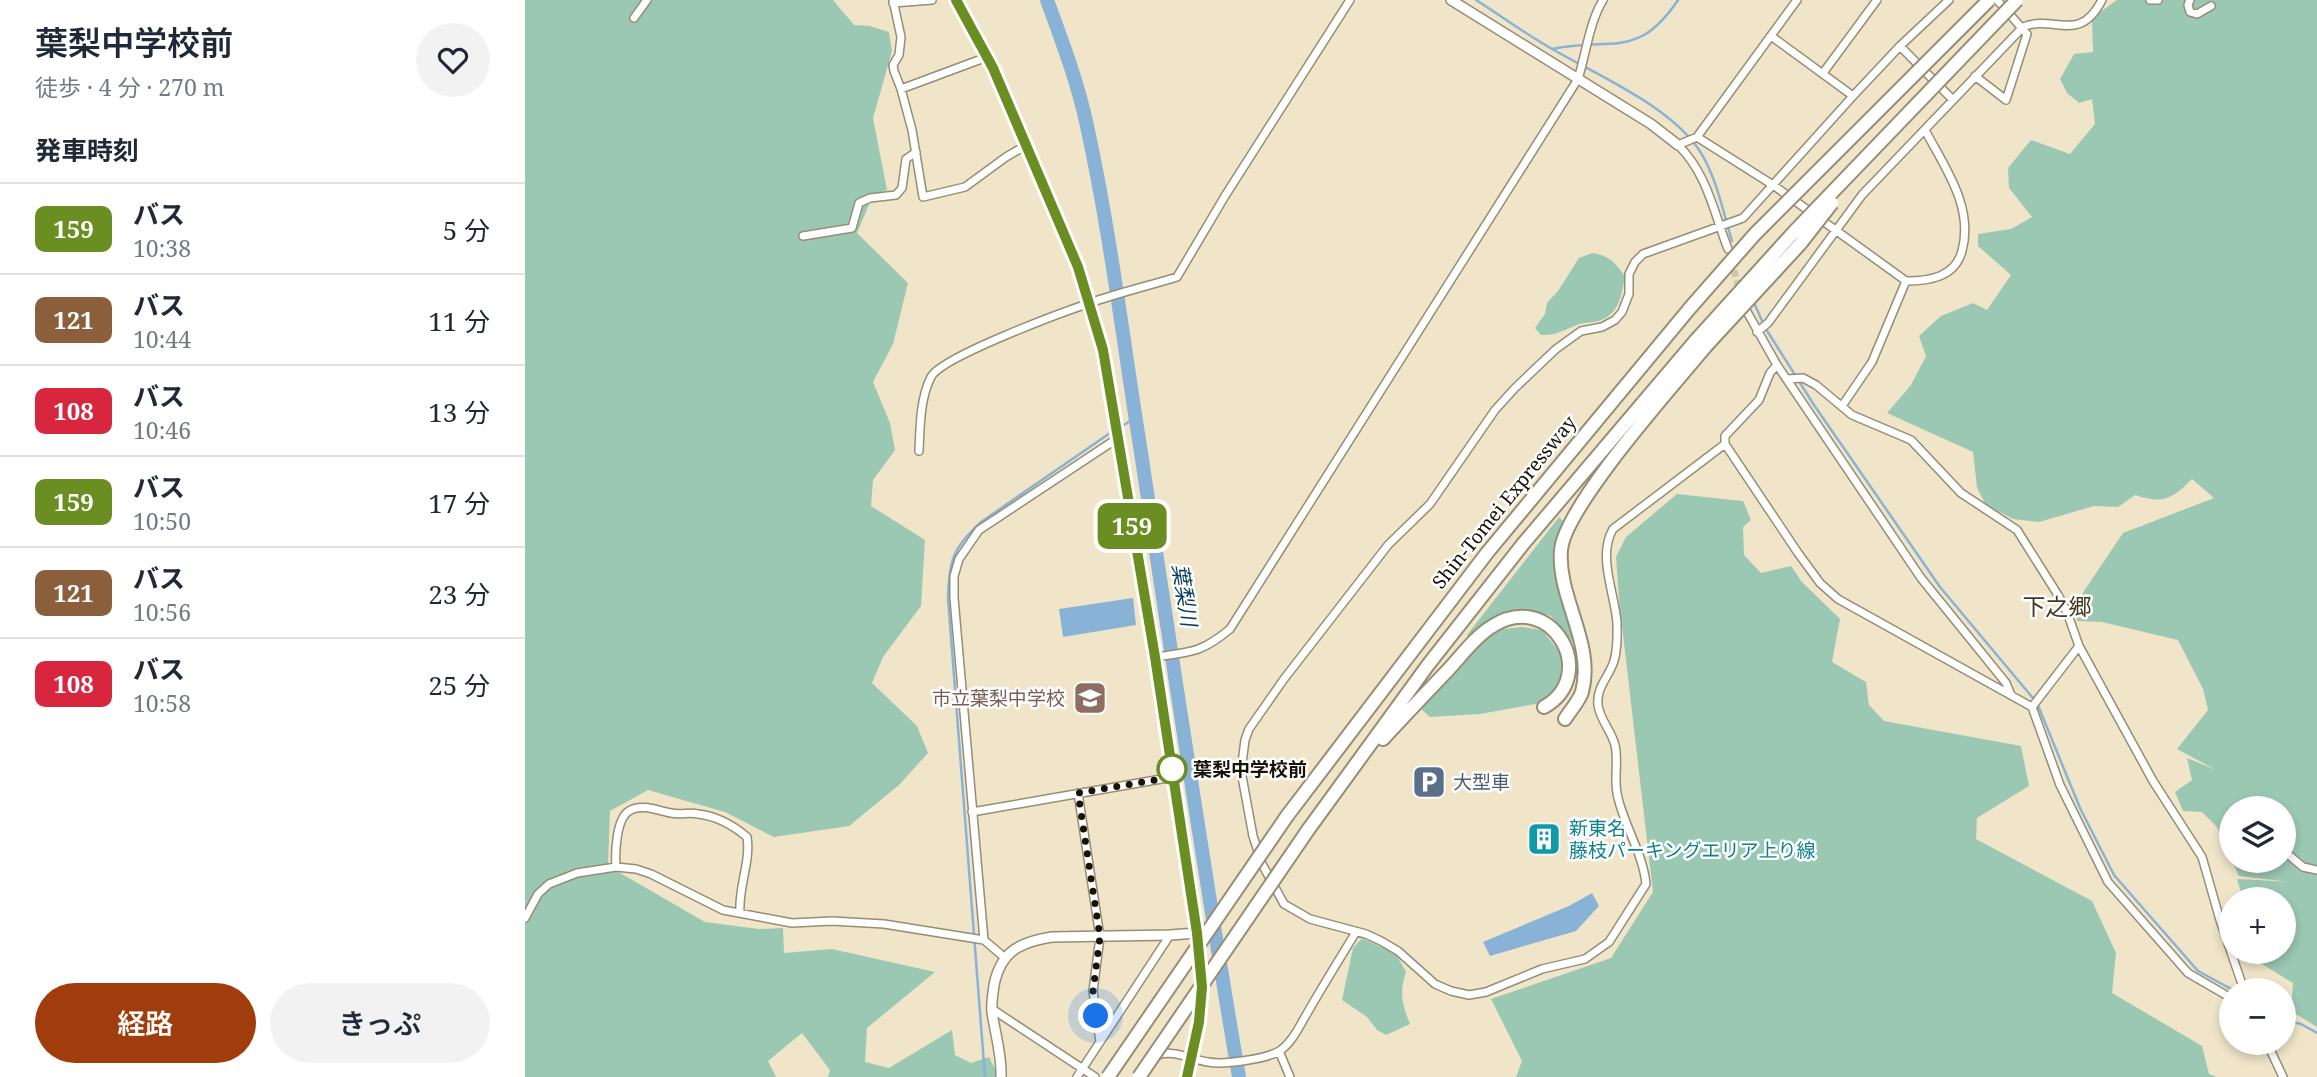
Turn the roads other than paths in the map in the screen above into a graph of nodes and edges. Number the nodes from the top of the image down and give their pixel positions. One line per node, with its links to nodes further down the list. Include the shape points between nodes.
1 (647, 0): 19 (street)
2 (932, 0): 16 (street)
3 (956, 0): 23 (main road)
4 (1350, 0): 41 (street, via 1177,277)
5 (1451, 0): 26 (street)
6 (1603, 0): 26 (street)
7 (1797, 0): 21 (street)
8 (1877, 0): 24 (street)
9 (1989, 0): 83 (highway, Shin-Tomei Expressway, bridge, via 1755,234 1487,553 1287,816)
10 (1997, 0): 20 (street)
11 (2017, 0): 44 (highway, bridge, via 1875,147)
12 (2102, 0): 20 (street, via 2083,23 2035,21)
13 (2150, 0): 14 (street)
14 (2158, 0)
15 (2190, 0): 18 (street, via 2190,12 2197,14)
16 (893, 1): 27 (street, via 901,37 893,65)
17 (1945, 1): 22 (street)
18 (2211, 6)
19 (635, 18)
20 (2023, 27): 25 (street); 25 (street, via 2027,34 2006,100)
21 (1771, 36): 24 (street); 31 (street)
22 (1900, 46): 28 (street); 29 (street)
23 (987, 57): 27 (street); 33 (main road)
24 (1823, 73): 28 (street)
25 (1975, 76): 29 (street)
26 (1578, 79): 32 (street); 52 (street, via 1230,629 1210,646)
27 (901, 89): 34 (street)
28 (1853, 96): 35 (street)
29 (1953, 100): 30 (street)
30 (1925, 130): 37 (street); 40 (street, via 1962,202 1967,235 1959,264 1951,272)
31 (1697, 137): 32 (street); 35 (street)
32 (1678, 145): 36 (street, via 1699,171)
33 (1025, 146): 34 (street, via 965,187 923,197); 41 (main road)
34 (916, 152): 38 (street, via 906,159 902,188 896,194 859,203 852,228)
35 (1773, 185): 36 (street, via 1743,218); 37 (street)
36 (1719, 227): 39 (street); 66 (street, via 1643,254 1629,274 1629,294 1622,313 1602,327 1581,331 1515,388 1430,504 1388,545 1249,729 1241,771 1259,855 1274,888 1295,912)
37 (1835, 230): 40 (street); 43 (street)
38 (803, 236)
39 (1727, 249)
40 (1906, 281): 47 (street, via 1872,362)
41 (1094, 302): 48 (main road); 50 (street, via 977,347 931,375)
42 (1746, 310): 43 (street)
43 (1757, 332): 45 (street)
44 (1702, 343): 56 (highway, via 1565,531 1563,575 1585,658 1581,693); 57 (highway, via 1523,544)
45 (1777, 365): 46 (street); 49 (street, via 1759,400 1725,436)
46 (1787, 379): 47 (street, via 1803,378); 53 (street, via 1921,578)
47 (1842, 406): 51 (street, via 1852,415 1911,440 1961,494 2017,530 2058,595)
48 (1118, 438): 52 (main road); 60 (street, via 979,530 959,559 954,598)
49 (1725, 444): 53 (street, via 1820,583 1838,599); 66 (street, via 1613,529 1606,546 1617,646 1601,685 1599,709 1615,744 1617,797 1646,884 1609,942 1585,959 1542,968 1469,995 1435,984 1398,951)
50 (919, 451)
51 (2079, 646): 55 (street); 72 (street, via 2153,781 2202,857)
52 (1155, 657): 58 (main road)
53 (2011, 695): 55 (street)
54 (1544, 707): 57 (highway, via 1556,701 1567,681 1570,657 1557,634 1542,620 1510,618 1471,645)
55 (2032, 707): 73 (street, via 2060,785 2108,882 2188,973)
56 (1565, 719)
57 (1351, 772): 84 (highway, bridge)
58 (1173, 777): 59 (street); 67 (main road)
59 (1078, 793): 60 (street); 69 (street)
60 (972, 812): 70 (street)
61 (2296, 861): 63 (street)
62 (616, 867): 64 (street, via 651,874 723,910); 64 (street, via 621,818 630,810 699,814 734,826 747,837 748,847); 65 (street, via 577,873 549,884)
63 (2317, 870)
64 (740, 913): 70 (street, via 792,923 884,924)
65 (525, 918)
66 (1356, 932): 76 (street, via 1293,1036)
67 (1197, 933): 68 (street); 78 (main road, via 1202,987)
68 (1170, 936): 69 (street); 75 (street)
69 (1100, 937): 71 (street, via 1034,940 1016,947); 75 (street, via 1093,991)
70 (984, 940): 71 (street)
71 (1005, 958): 74 (street, via 996,975)
72 (2240, 978)
73 (2219, 991)
74 (992, 1009): 79 (street); 80 (street)
75 (1100, 1042): 79 (street)
76 (1279, 1051): 78 (street, via 1216,1063); 87 (street)
77 (2273, 1055): 88 (street)
78 (1191, 1059): 85 (street, via 1162,1053); 86 (main road)
79 (1083, 1069): 81 (street); 82 (street)
80 (1001, 1077)
81 (1077, 1077)
82 (1095, 1077)
83 (1108, 1077)
84 (1139, 1077)
85 (1145, 1077)
86 (1187, 1077)
87 (1290, 1077)
88 (2283, 1077)

